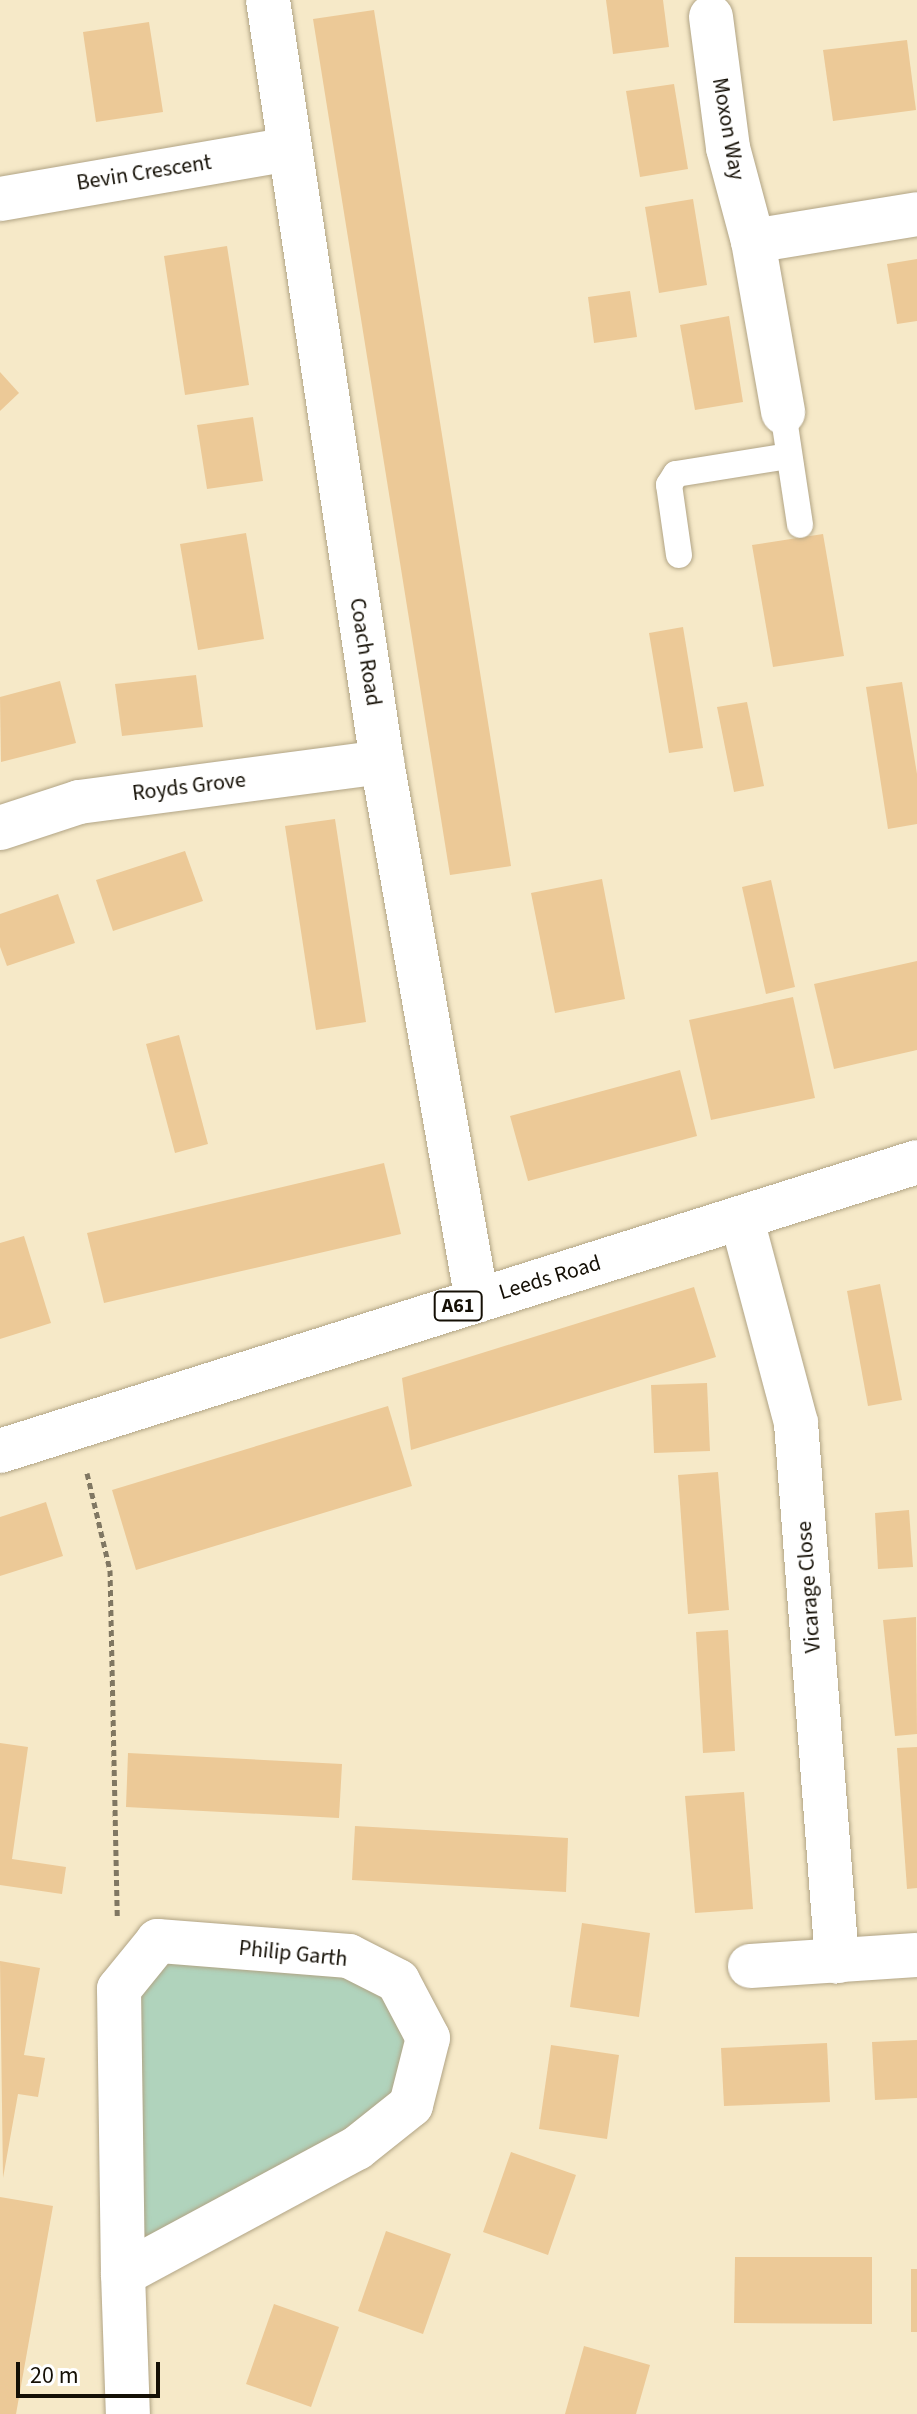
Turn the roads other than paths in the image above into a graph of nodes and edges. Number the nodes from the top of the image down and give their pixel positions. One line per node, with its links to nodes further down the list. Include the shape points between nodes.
1 (268, 0): 3 (street, Coach Road)
2 (711, 17): 6 (street, Moxon Way, via 728,148)
3 (288, 149): 4 (street, Bevin Crescent); 11 (street, Coach Road)
4 (0, 199)
5 (917, 214): 6 (street)
6 (753, 241): 7 (street, Moxon Way)
7 (783, 412): 8 (lane)
8 (789, 456): 9 (lane); 10 (lane, via 676,474 669,485)
9 (800, 525)
10 (679, 555)
11 (382, 762): 12 (street, Royds Grove, via 79,802); 15 (street, Coach Road)
12 (0, 828)
13 (917, 1162): 14 (street, Leeds Road / A61)
14 (742, 1220): 15 (street, Leeds Road / A61); 18 (street, Vicarage Close, via 796,1423)
15 (477, 1301): 16 (street, Leeds Road / A61)
16 (0, 1451)
17 (917, 1955): 18 (street)
18 (837, 1961): 19 (street)
19 (750, 1966)
20 (123, 2274): 20 (street, Philip Garth, via 357,2148 411,2105 428,2038 398,1981 349,1956 158,1941 119,1989); 21 (street)
21 (128, 2414)

